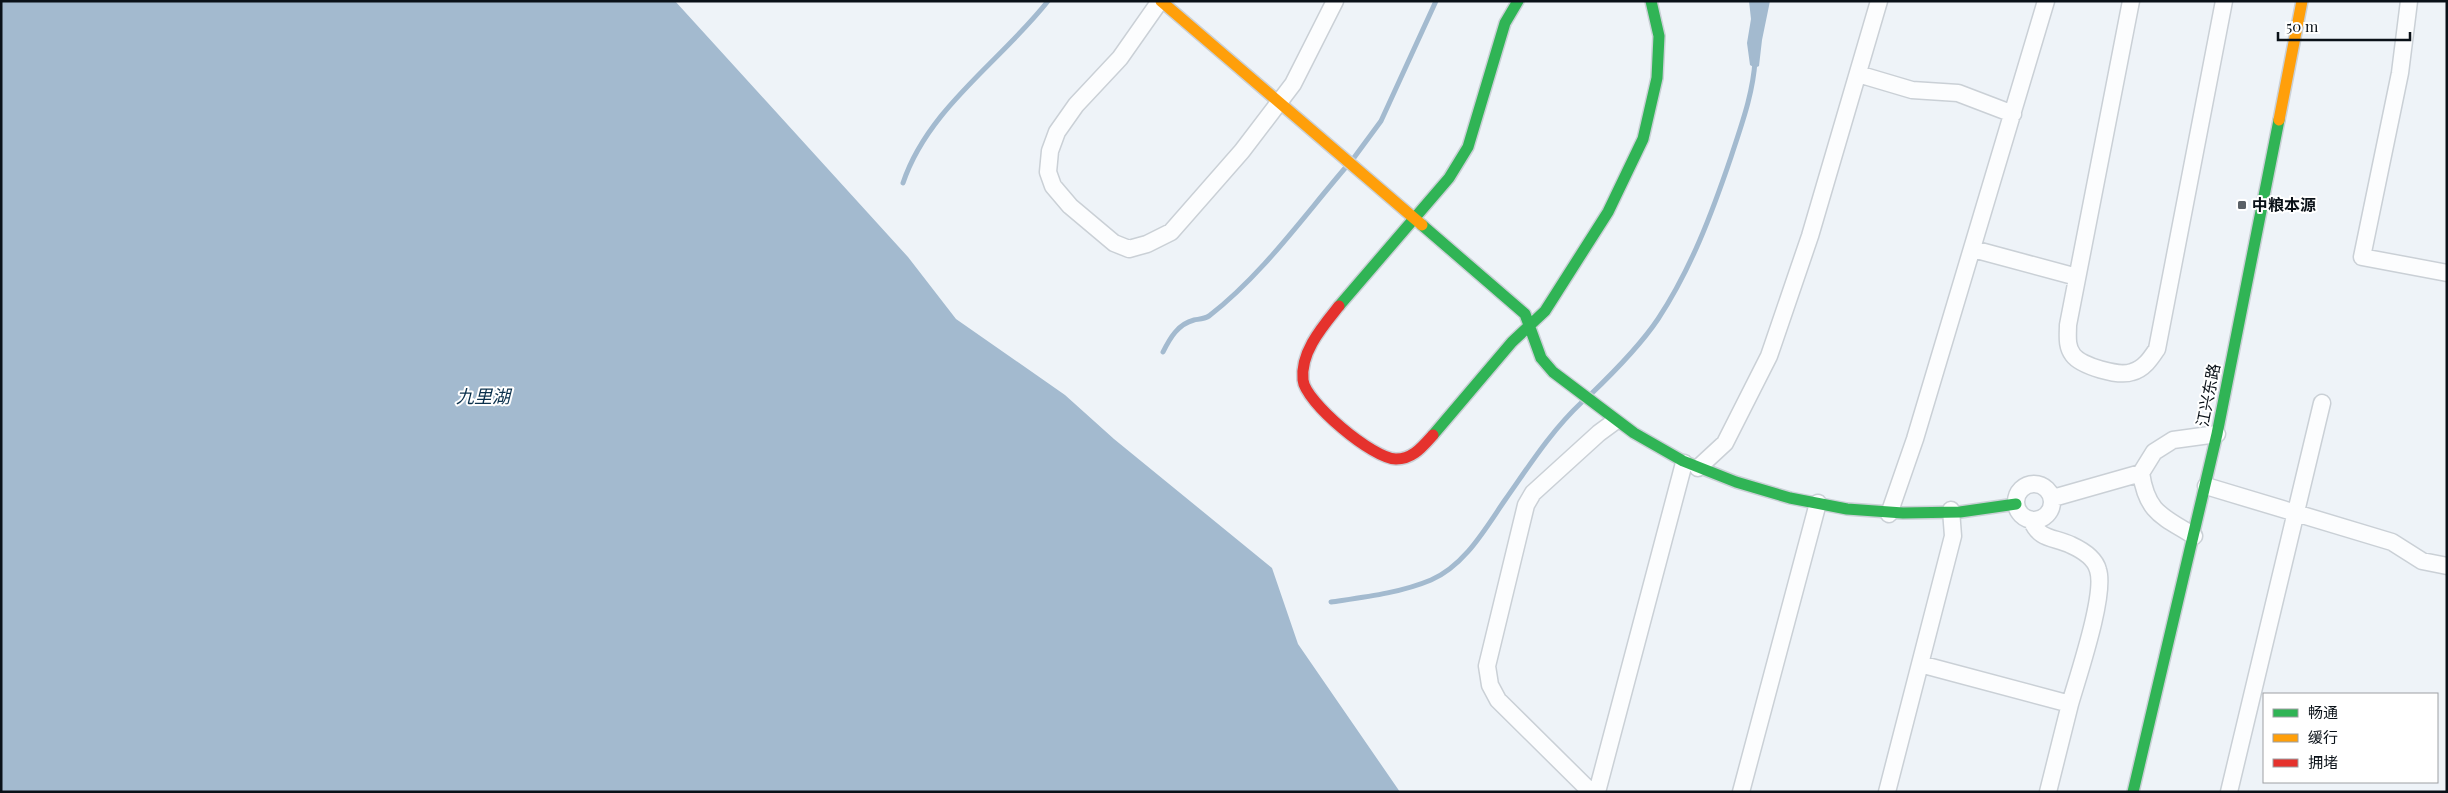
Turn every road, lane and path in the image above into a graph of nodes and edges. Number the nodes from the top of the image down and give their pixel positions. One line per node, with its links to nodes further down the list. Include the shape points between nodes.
1 (1160, 1): 12 (street); 12 (street, via 1120,58 1076,105 1057,132 1050,151 1048,172 1053,186 1070,206 1114,243 1129,249 1147,244 1171,232 1242,152)
2 (1334, 1): 12 (street, via 1292,84)
3 (1518, 1): 14 (street, via 1506,23 1468,147 1449,178)
4 (1651, 1): 18 (street, via 1659,36 1657,78 1643,139 1608,212 1545,311)
5 (1879, 1): 11 (street)
6 (2046, 1): 13 (street)
7 (2131, 1): 17 (street)
8 (2224, 1): 17 (street, via 2157,349 2147,363 2132,373 2116,373 2087,365 2074,356 2068,344 2068,325)
9 (2302, 1): 21 (street, 江兴东路)
10 (2409, 1): 16 (street, via 2400,73 2362,257)
11 (1858, 74): 13 (street, via 1912,90 1958,93); 22 (street, via 1810,236 1769,356 1725,442)
12 (1279, 102): 14 (street)
13 (2014, 114): 15 (street)
14 (1415, 220): 18 (street, via 1525,314); 18 (street, via 1310,344 1302,368 1304,389 1315,405 1377,453 1402,459 1418,452)
15 (1973, 248): 17 (street); 29 (street)
16 (2447, 273)
17 (2077, 277)
18 (1530, 325): 20 (street, via 1544,364)
19 (2322, 403): 30 (street)
20 (1614, 422): 22 (street); 36 (street, via 1533,493 1526,505 1488,666 1490,685 1498,700)
21 (2217, 434): 23 (street, via 2173,440 2154,452); 24 (street, 江兴东路)
22 (1691, 465): 26 (street, via 1786,499); 37 (street)
23 (2141, 473): 25 (street); 32 (street, via 2144,491 2155,512)
24 (2206, 486): 30 (street); 32 (street, 江兴东路)
25 (2052, 498): 27 (street, via 2046,488 2029,484 2019,492); 31 (street, via 2048,515)
26 (1818, 503): 29 (street); 38 (street)
27 (2016, 504): 28 (street); 31 (street, via 2021,515)
28 (1952, 510): 29 (street); 34 (street, via 1953,536)
29 (1889, 514)
30 (2296, 514): 33 (street, via 2392,542 2422,561); 42 (street)
31 (2032, 521): 35 (street, via 2035,530 2049,539 2082,550 2099,570 2100,594)
32 (2194, 536): 41 (street, 江兴东路)
33 (2447, 566)
34 (1920, 664): 35 (street); 39 (street)
35 (2070, 704): 40 (street)
36 (1591, 792)
37 (1597, 792)
38 (1741, 792)
39 (1887, 792)
40 (2048, 792)
41 (2133, 792)
42 (2229, 792)

